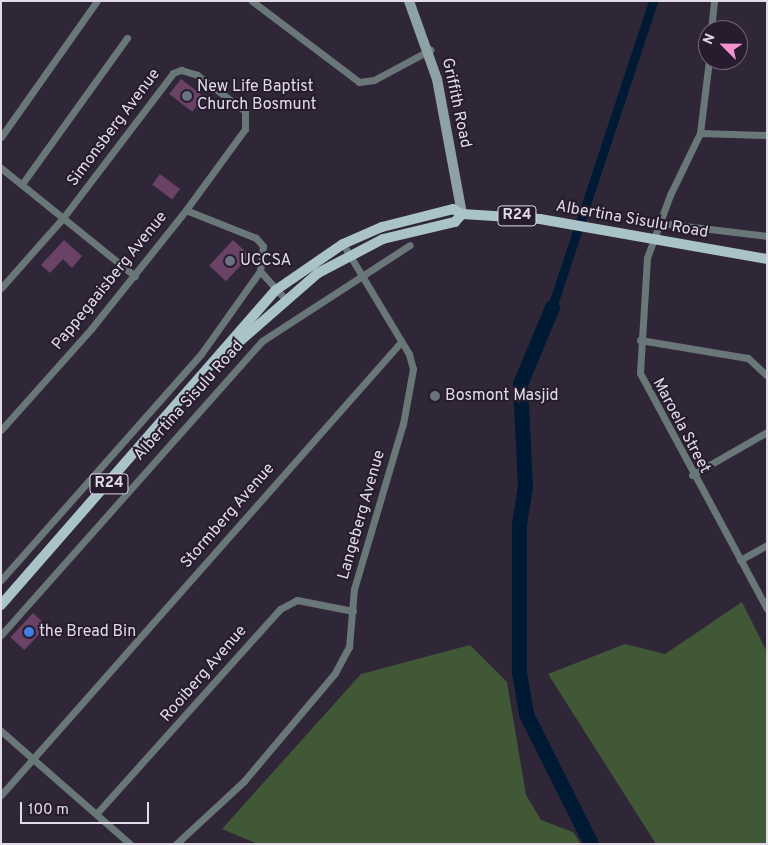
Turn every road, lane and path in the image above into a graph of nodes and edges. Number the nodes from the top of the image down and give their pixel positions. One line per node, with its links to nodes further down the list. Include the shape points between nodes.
1 (97, 1): 11 (street, via 79,33)
2 (252, 1): 7 (street, via 359,82 374,80)
3 (409, 1): 7 (street, Griffith Road)
4 (714, 1): 5 (street)
5 (712, 20)
6 (128, 38): 13 (street)
7 (430, 50): 15 (street, Griffith Road)
8 (708, 70): 9 (street, Maroela Street)
9 (700, 134): 10 (street); 17 (street, Maroela Street)
10 (767, 135)
11 (1, 137)
12 (1, 168): 13 (street)
13 (22, 184): 16 (street)
14 (186, 210): 16 (street, Simonsberg Avenue, via 248,120 240,106 197,75 181,70 159,88); 24 (street, Pappegaaisberg Avenue, via 256,238 263,246); 25 (street, Pappegaaisberg Avenue)
15 (462, 214): 19 (main road, Albertina Sisulu Road / R24, via 509,215); 20 (main road, Albertina Sisulu Road / R24, via 453,209 403,219); 22 (main road, Albertina Sisulu Road / R24, via 454,222 383,239)
16 (63, 218): 25 (street); 27 (street, Simonsberg Avenue)
17 (660, 222): 18 (street, Albertina Sisulu Road); 19 (street, Maroela Street)
18 (767, 236)
19 (653, 238): 23 (main road, Albertina Sisulu Road / R24); 30 (street, Maroela Street)
20 (343, 244): 22 (street); 28 (main road, Albertina Sisulu Road / R24)
21 (410, 245): 26 (street, Albertina Sisulu Road)
22 (348, 255): 26 (street); 29 (main road, Albertina Sisulu Road / R24)
23 (767, 259)
24 (260, 271): 28 (street); 39 (street, Albertina Sisulu Road, via 201,354)
25 (135, 276): 34 (street, Pappegaaisberg Avenue)
26 (360, 277): 31 (street); 43 (street, Albertina Sisulu Road, via 262,341)
27 (1, 288)
28 (276, 290): 29 (street); 32 (main road, Albertina Sisulu Road / R24, via 226,343)
29 (284, 298): 32 (main road, Albertina Sisulu Road / R24)
30 (640, 340): 33 (street, via 740,356 761,367); 36 (street, Maroela Street, via 641,379)
31 (401, 342): 42 (street, Langeberg Avenue, via 412,362 411,390 356,579); 45 (street, Stormberg Avenue)
32 (215, 363): 40 (main road, Albertina Sisulu Road / R24)
33 (767, 376)
34 (1, 430)
35 (767, 432): 36 (street)
36 (692, 475): 38 (street, Maroela Street)
37 (767, 545): 38 (street)
38 (740, 560): 41 (street, Maroela Street)
39 (1, 580)
40 (1, 605)
41 (767, 609)
42 (353, 611): 47 (street, Rooiberg Avenue, via 297,600 280,609); 49 (street, Langeberg Avenue, via 349,647 335,673 244,781)
43 (1, 635)
44 (1, 731): 45 (street)
45 (32, 759): 46 (street, Stormberg Avenue); 47 (street)
46 (1, 795)
47 (97, 813): 48 (street)
48 (130, 844)
49 (176, 844)

